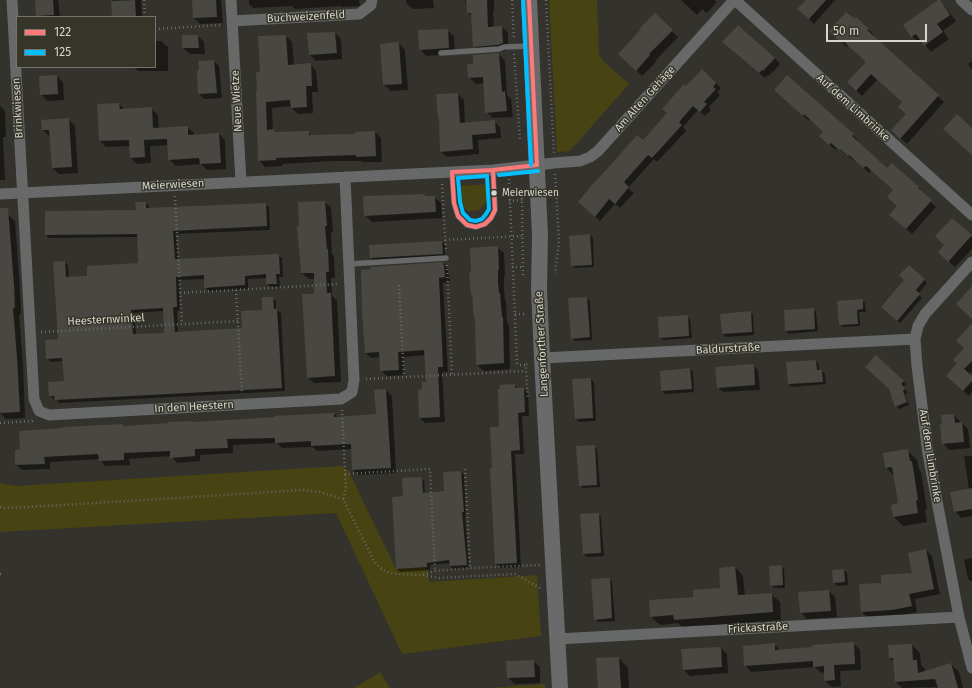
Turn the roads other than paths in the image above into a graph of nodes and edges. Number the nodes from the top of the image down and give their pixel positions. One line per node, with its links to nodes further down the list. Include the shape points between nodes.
1 (12, 0): 16 (street, Brinkwiesen)
2 (230, 0): 8 (street, Neue Wietze)
3 (372, 0): 8 (street, Buchweizenfeld, via 371,5 359,14)
4 (529, 0): 9 (main road, Langenforther Straße)
5 (734, 0): 11 (street, Am Alten Gehäge, via 598,151 580,161); 18 (street, Auf dem Limbrinke)
6 (961, 0): 7 (street)
7 (972, 10)
8 (232, 21): 15 (street, Neue Wietze)
9 (531, 46): 10 (lane); 11 (main road, Langenforther Straße)
10 (441, 53)
11 (537, 165): 12 (street, Meierwiesen); 23 (main road, Langenforther Straße)
12 (493, 170): 13 (street, Meierwiesen); 13 (lane, via 495,210 486,224 476,227 467,225 458,216)
13 (446, 172): 14 (street, Meierwiesen)
14 (345, 177): 15 (street, Meierwiesen); 21 (street)
15 (241, 182): 16 (street, Meierwiesen)
16 (23, 193): 17 (street, Meierwiesen); 21 (street, In den Heestern, via 34,399 39,410 49,415 341,399 352,392 354,380)
17 (0, 194)
18 (972, 215)
19 (446, 258): 21 (lane)
20 (972, 262): 22 (street, Auf dem Limbrinke, via 925,314 918,326)
21 (348, 264)
22 (915, 339): 23 (street, Baldurstraße); 24 (street, Auf dem Limbrinke, via 928,454)
23 (542, 358): 25 (main road, Langenforther Straße)
24 (959, 617): 25 (street, Frickastraße); 26 (street, Auf dem Limbrinke)
25 (557, 639): 27 (main road, Langenforther Straße)
26 (972, 668)
27 (560, 688)

